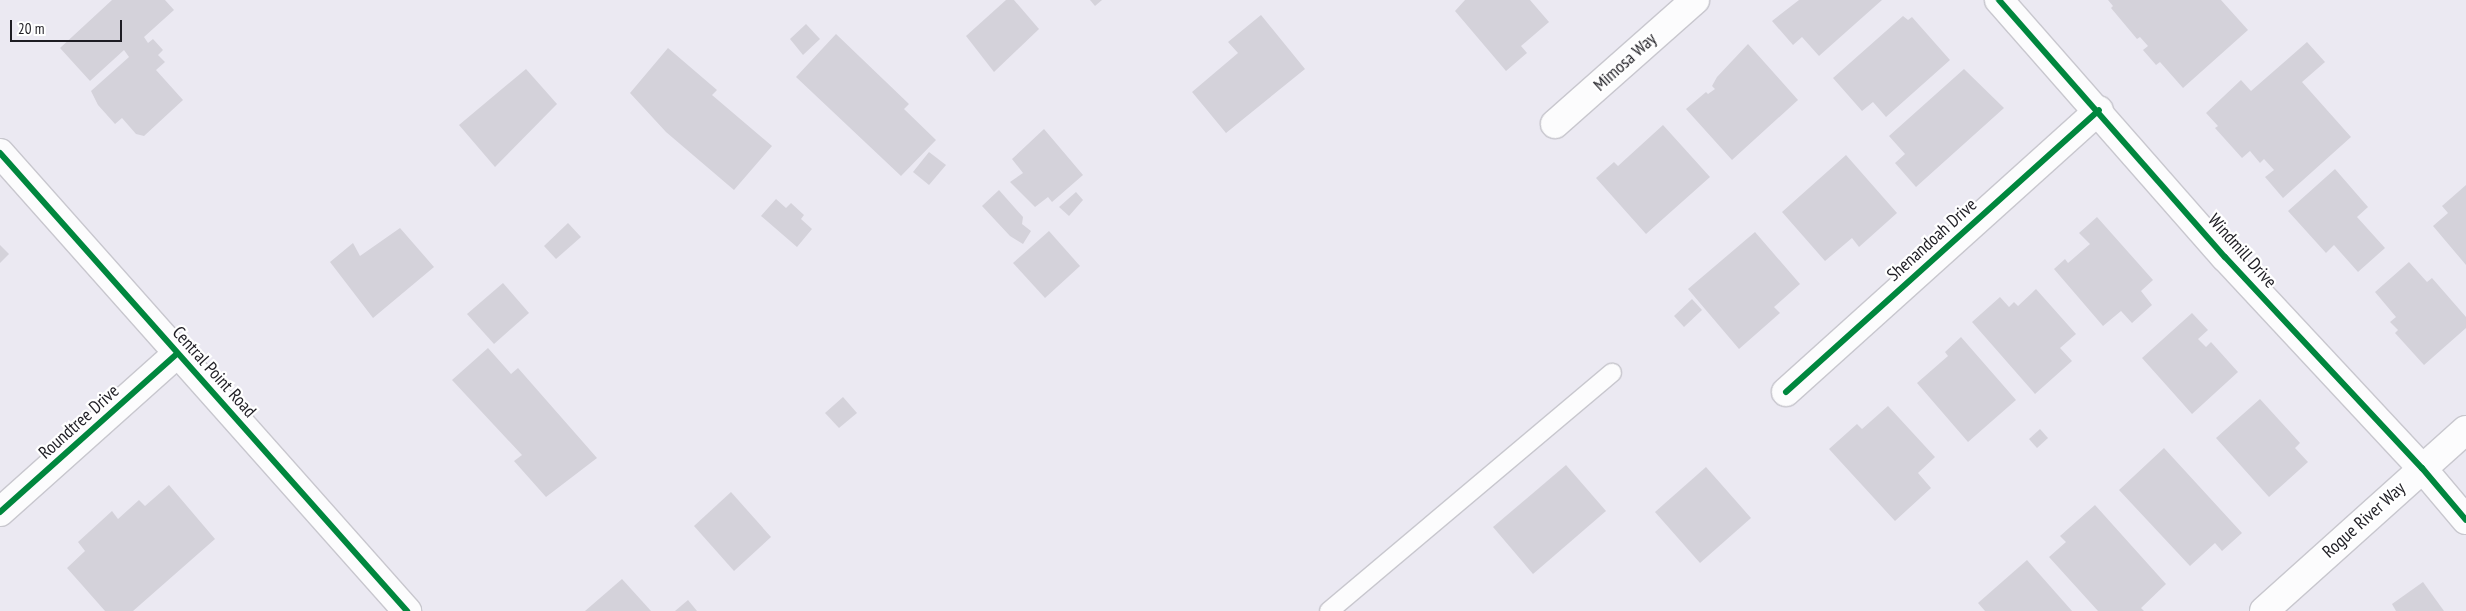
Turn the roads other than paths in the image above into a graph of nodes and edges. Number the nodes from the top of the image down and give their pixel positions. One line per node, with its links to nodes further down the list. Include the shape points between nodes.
1 (1694, 0): 4 (street, Mimosa Way)
2 (1999, 0): 3 (street, Windmill Drive)
3 (2098, 110): 8 (street, Shenandoah Drive); 10 (street, Windmill Drive, via 2225,257)
4 (1555, 124)
5 (0, 153): 6 (street, Central Point Road)
6 (177, 354): 11 (street, Roundtree Drive); 13 (street, Central Point Road)
7 (1612, 373): 14 (lane)
8 (1786, 392)
9 (2466, 430): 10 (street, Rogue River Way)
10 (2422, 468): 12 (street, Windmill Drive); 15 (street, Rogue River Way)
11 (0, 512)
12 (2466, 520)
13 (407, 611)
14 (1329, 611)
15 (2264, 611)

